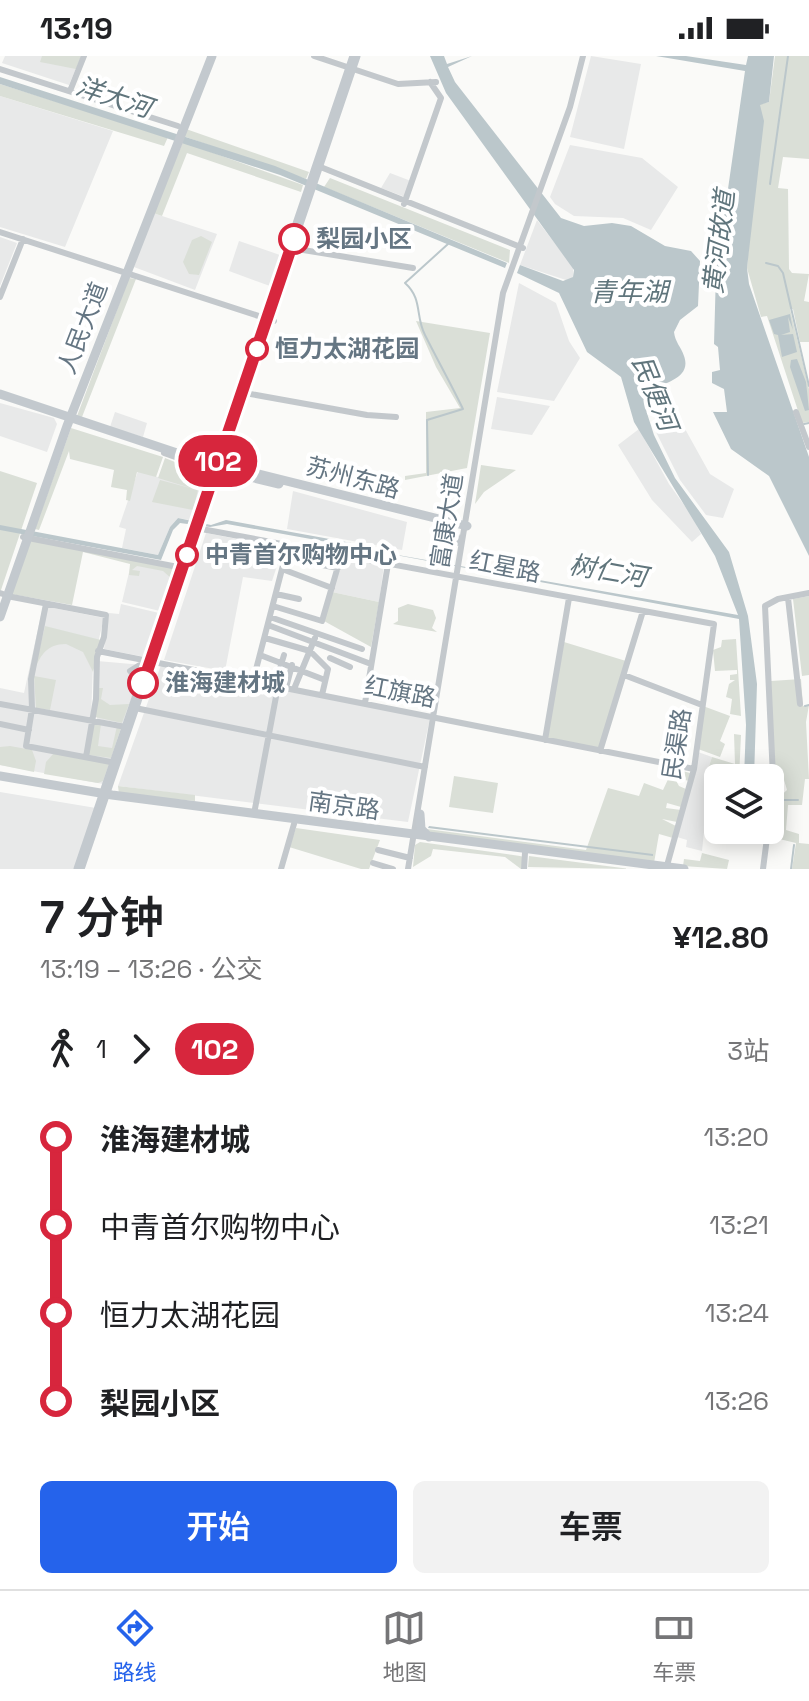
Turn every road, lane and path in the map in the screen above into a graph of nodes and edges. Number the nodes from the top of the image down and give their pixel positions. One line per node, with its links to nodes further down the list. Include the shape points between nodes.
1 (84, 56): 9 (street)
2 (206, 56): 10 (main road, 人民大道)
3 (212, 56): 17 (main road, 人民大道)
4 (314, 56): 8 (street)
5 (357, 56): 8 (highway)
6 (585, 56): 16 (street, 富康大道)
7 (0, 69): 9 (street)
8 (352, 70): 11 (highway); 12 (street, via 398,84 433,82 441,98)
9 (70, 91): 10 (street)
10 (178, 126): 17 (main road, 人民大道)
11 (319, 168): 12 (street); 15 (highway)
12 (405, 202): 16 (street)
13 (0, 232): 14 (street)
14 (23, 239): 19 (street); 20 (street)
15 (293, 248): 18 (street); 21 (highway)
16 (521, 248): 34 (street, 富康大道, via 505,300)
17 (129, 258): 19 (main road, 人民大道)
18 (413, 268)
19 (124, 272): 21 (street); 25 (main road, 人民大道)
20 (0, 297)
21 (271, 320): 22 (highway); 28 (highway)
22 (245, 393): 26 (street); 28 (highway)
23 (0, 396): 25 (main road, 苏州东路)
24 (796, 412): 27 (street)
25 (67, 417): 29 (main road, 苏州东路); 38 (main road, 人民大道)
26 (396, 417)
27 (809, 447)
28 (224, 449): 29 (street, via 207,459); 30 (highway); 32 (street, via 233,464)
29 (165, 451): 30 (main road, 苏州东路); 33 (street, via 203,467)
30 (218, 467): 31 (main road, 苏州东路); 32 (main road, 苏州东路); 33 (highway)
31 (233, 474): 33 (street); 35 (main road, 苏州东路)
32 (274, 477): 35 (main road, 苏州东路)
33 (213, 484): 36 (highway)
34 (469, 506): 35 (street, via 458,519); 37 (street, 富康大道)
35 (444, 524): 37 (main road, 苏州东路); 40 (street, via 456,534)
36 (198, 529): 39 (street, 红星路); 44 (highway); 75 (highway)
37 (465, 529): 40 (street, 富康大道); 47 (street, 富康大道)
38 (26, 537): 44 (street); 51 (main road, 人民大道)
39 (288, 546): 41 (street, 红星路); 42 (street)
40 (460, 551): 47 (street, 富康大道)
41 (341, 556): 43 (street, 红星路); 45 (street)
42 (285, 558): 45 (street); 46 (street)
43 (388, 564): 47 (street, 红星路); 76 (street)
44 (183, 567): 75 (highway)
45 (338, 568): 48 (street)
46 (282, 569): 48 (street); 50 (street)
47 (458, 577): 52 (street, 红星路); 93 (street, 富康大道)
48 (332, 588): 56 (street, via 320,621)
49 (809, 593): 53 (street)
50 (276, 594): 54 (street); 56 (street)
51 (2, 596): 55 (street); 58 (main road, 人民大道)
52 (569, 598): 57 (street, 红星路); 99 (street)
53 (788, 598): 89 (street); 103 (street, via 765,606)
54 (299, 599)
55 (46, 604): 70 (street, via 106,615); 92 (street, via 31,676)
56 (273, 606): 59 (street)
57 (643, 611): 61 (street, 红星路); 82 (street)
58 (0, 617)
59 (270, 617): 60 (street); 62 (street)
60 (296, 624): 63 (street); 64 (street)
61 (714, 624): 90 (street, 民渠路)
62 (268, 625): 64 (street); 65 (street)
63 (318, 631): 66 (street); 69 (street)
64 (293, 632): 66 (street); 67 (street)
65 (265, 638): 67 (street); 72 (street)
66 (314, 640): 68 (street); 71 (street)
67 (290, 645): 71 (street)
68 (333, 649): 74 (street); 76 (street)
69 (362, 649)
70 (98, 651): 75 (street, 红旗路); 94 (street)
71 (310, 651): 78 (street); 80 (street)
72 (260, 655): 73 (street); 84 (street)
73 (283, 658): 77 (street); 85 (street)
74 (330, 658): 78 (street); 79 (street)
75 (149, 662): 81 (street); 84 (street, 红旗路); 91 (highway)
76 (371, 664): 87 (street)
77 (292, 665): 80 (street); 85 (street)
78 (323, 666): 83 (street, via 328,669)
79 (350, 667)
80 (302, 668): 83 (street); 85 (street)
81 (130, 671)
82 (624, 675): 90 (street); 100 (street)
83 (325, 680): 86 (street)
84 (253, 681): 85 (street, 红旗路)
85 (283, 687): 86 (street, 红旗路); 98 (street)
86 (322, 695): 87 (street, 红旗路)
87 (365, 703): 93 (street, 红旗路)
88 (0, 704): 92 (street)
89 (800, 704)
90 (702, 705): 105 (street, 民渠路)
91 (137, 708): 96 (highway); 98 (street)
92 (32, 709): 94 (street); 97 (street)
93 (434, 717): 99 (street, 红旗路); 104 (street, 富康大道)
94 (92, 720): 96 (street); 101 (street)
95 (0, 726): 97 (street)
96 (130, 728): 102 (highway); 107 (highway)
97 (28, 732): 101 (street, via 26,746)
98 (269, 736): 104 (street); 109 (street)
99 (545, 740): 100 (street, 红旗路)
100 (600, 751): 105 (street, 红旗路)
101 (86, 757): 102 (street)
102 (116, 763): 107 (highway)
103 (772, 764)
104 (426, 768): 108 (street, 富康大道)
105 (694, 769): 119 (street, 民渠路)
106 (0, 778): 107 (main road, 南京路)
107 (107, 796): 109 (main road, 南京路); 110 (main road, 南京路); 120 (highway)
108 (418, 813): 111 (main road, via 408,829); 112 (street, 富康大道); 113 (main road, via 422,832)
109 (254, 814): 111 (main road, 南京路)
110 (294, 824): 112 (main road, 南京路); 121 (street)
111 (395, 833): 112 (main road, 南京路)
112 (414, 837): 113 (main road, 南京路); 116 (main road, 南京路); 117 (street, 富康大道)
113 (437, 839): 119 (main road, 南京路)
114 (766, 844): 127 (street)
115 (378, 850): 117 (street)
116 (525, 853): 124 (street); 125 (main road, 南京路)
117 (410, 858): 123 (street, 富康大道)
118 (373, 863): 122 (street)
119 (666, 868): 126 (main road, 南京路)
120 (81, 869)
121 (281, 869)
122 (393, 869)
123 (408, 869)
124 (524, 869)
125 (651, 869)
126 (684, 869)
127 (763, 869)

